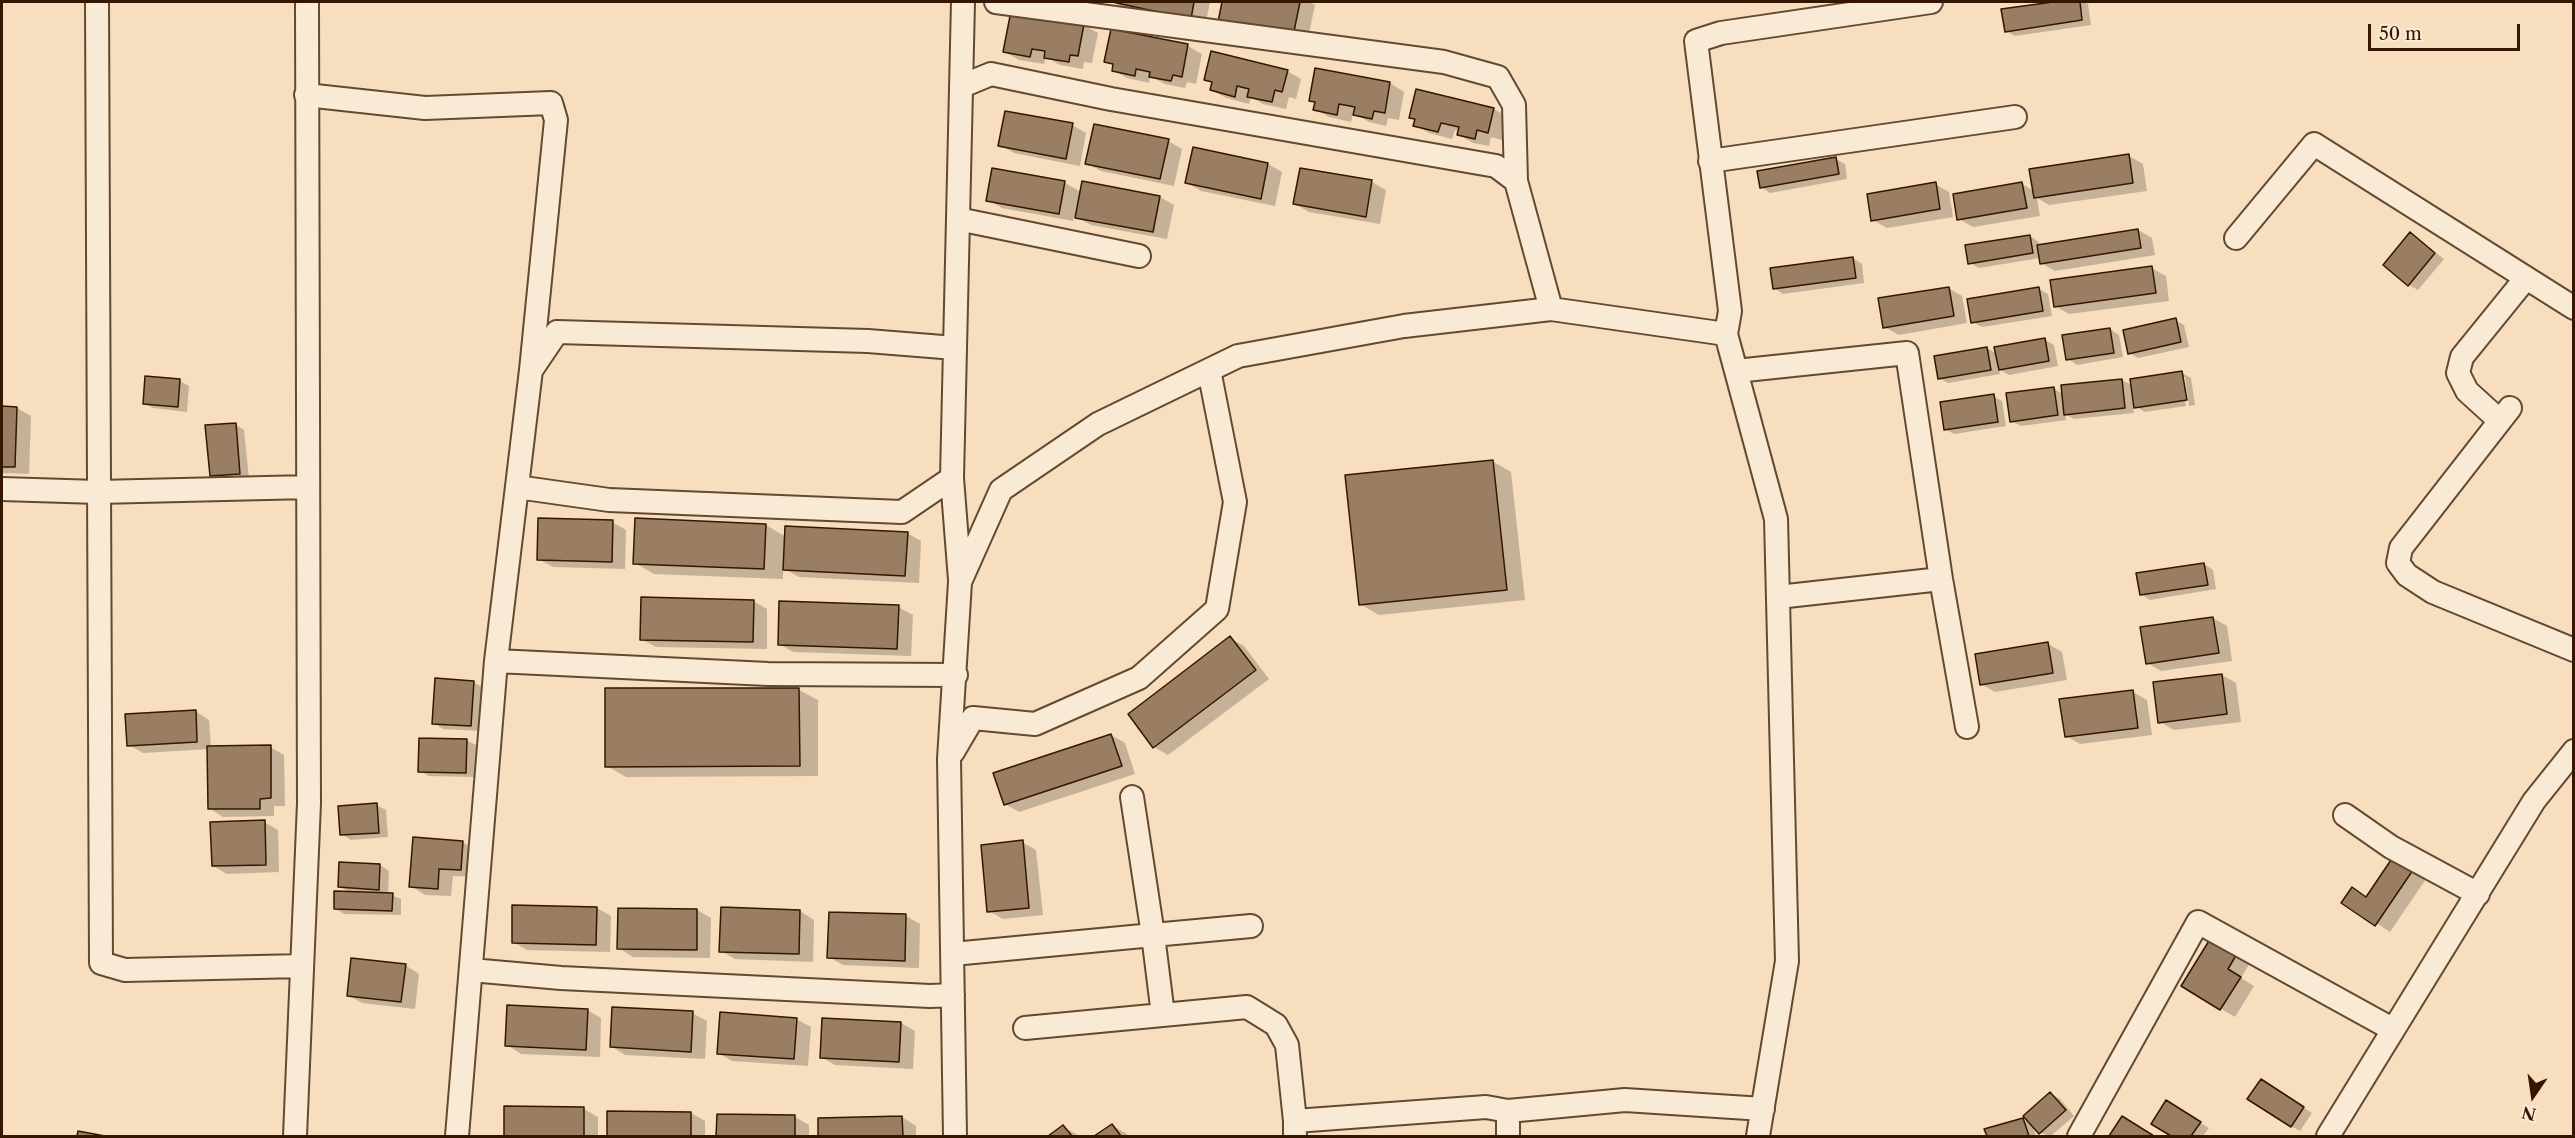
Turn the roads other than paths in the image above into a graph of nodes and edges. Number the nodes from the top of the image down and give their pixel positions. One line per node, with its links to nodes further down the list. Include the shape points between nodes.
1 (97, 2): 26 (street)
2 (307, 2): 7 (street)
3 (963, 2): 6 (street)
4 (996, 2): 10 (street, via 1444,62 1498,77 1514,105)
5 (1931, 2): 9 (street, via 1721,33 1696,41)
6 (962, 86): 10 (street, via 991,74 1111,99 1496,166); 11 (street)
7 (306, 95): 19 (street, via 425,108 551,102 556,120); 23 (street)
8 (2015, 117): 9 (street)
9 (1710, 161): 17 (street, via 1730,311)
10 (1516, 182): 16 (street)
11 (958, 219): 13 (street); 18 (street)
12 (2236, 238): 14 (street, via 2314,144)
13 (1139, 256)
14 (2526, 278): 15 (street); 30 (street, via 2462,357 2458,373 2467,391 2505,414 2401,548 2398,563 2407,575 2433,592)
15 (2574, 308)
16 (1551, 309): 17 (street); 20 (street, via 1404,326 1238,356)
17 (1726, 334): 21 (street)
18 (955, 348): 19 (street, via 868,341 557,332); 22 (street)
19 (531, 370): 24 (street)
20 (1209, 370): 28 (street, via 1098,424 1002,490); 35 (street, via 1235,502 1217,609 1139,678 1035,724 973,718)
21 (1736, 372): 27 (street, via 1907,353); 29 (street, via 1776,519)
22 (952, 478): 24 (street, via 902,512 609,500); 28 (street)
23 (308, 487): 26 (street); 42 (street, via 309,803)
24 (517, 487): 31 (street)
25 (2, 489): 26 (street)
26 (98, 492): 42 (street, via 101,963 125,970)
27 (1941, 579): 29 (street); 33 (street)
28 (960, 582): 32 (street)
29 (1778, 597): 48 (street, via 1787,961)
30 (2574, 650)
31 (496, 661): 32 (street, via 768,674); 43 (street)
32 (956, 675): 35 (street)
33 (1967, 727)
34 (2574, 751): 38 (street, via 2534,801)
35 (949, 759): 41 (street)
36 (1132, 797): 40 (street)
37 (2345, 815): 38 (street, via 2391,847)
38 (2478, 894): 47 (street)
39 (1251, 926): 40 (street)
40 (1153, 935): 41 (street); 45 (street)
41 (952, 954): 44 (street)
42 (302, 966): 51 (street)
43 (471, 970): 44 (street, via 561,978); 52 (street)
44 (953, 995): 53 (street)
45 (1163, 1015): 46 (street); 50 (street, via 1247,1007 1276,1025 1287,1045)
46 (1025, 1028)
47 (2392, 1029): 56 (street, via 2198,922); 57 (street)
48 (1763, 1109): 49 (street, via 1625,1100); 55 (street)
49 (1508, 1111): 50 (street, via 1486,1107); 54 (street)
50 (1295, 1129)
51 (295, 1137)
52 (457, 1137)
53 (955, 1137)
54 (1508, 1137)
55 (1758, 1137)
56 (2079, 1137)
57 (2328, 1137)

